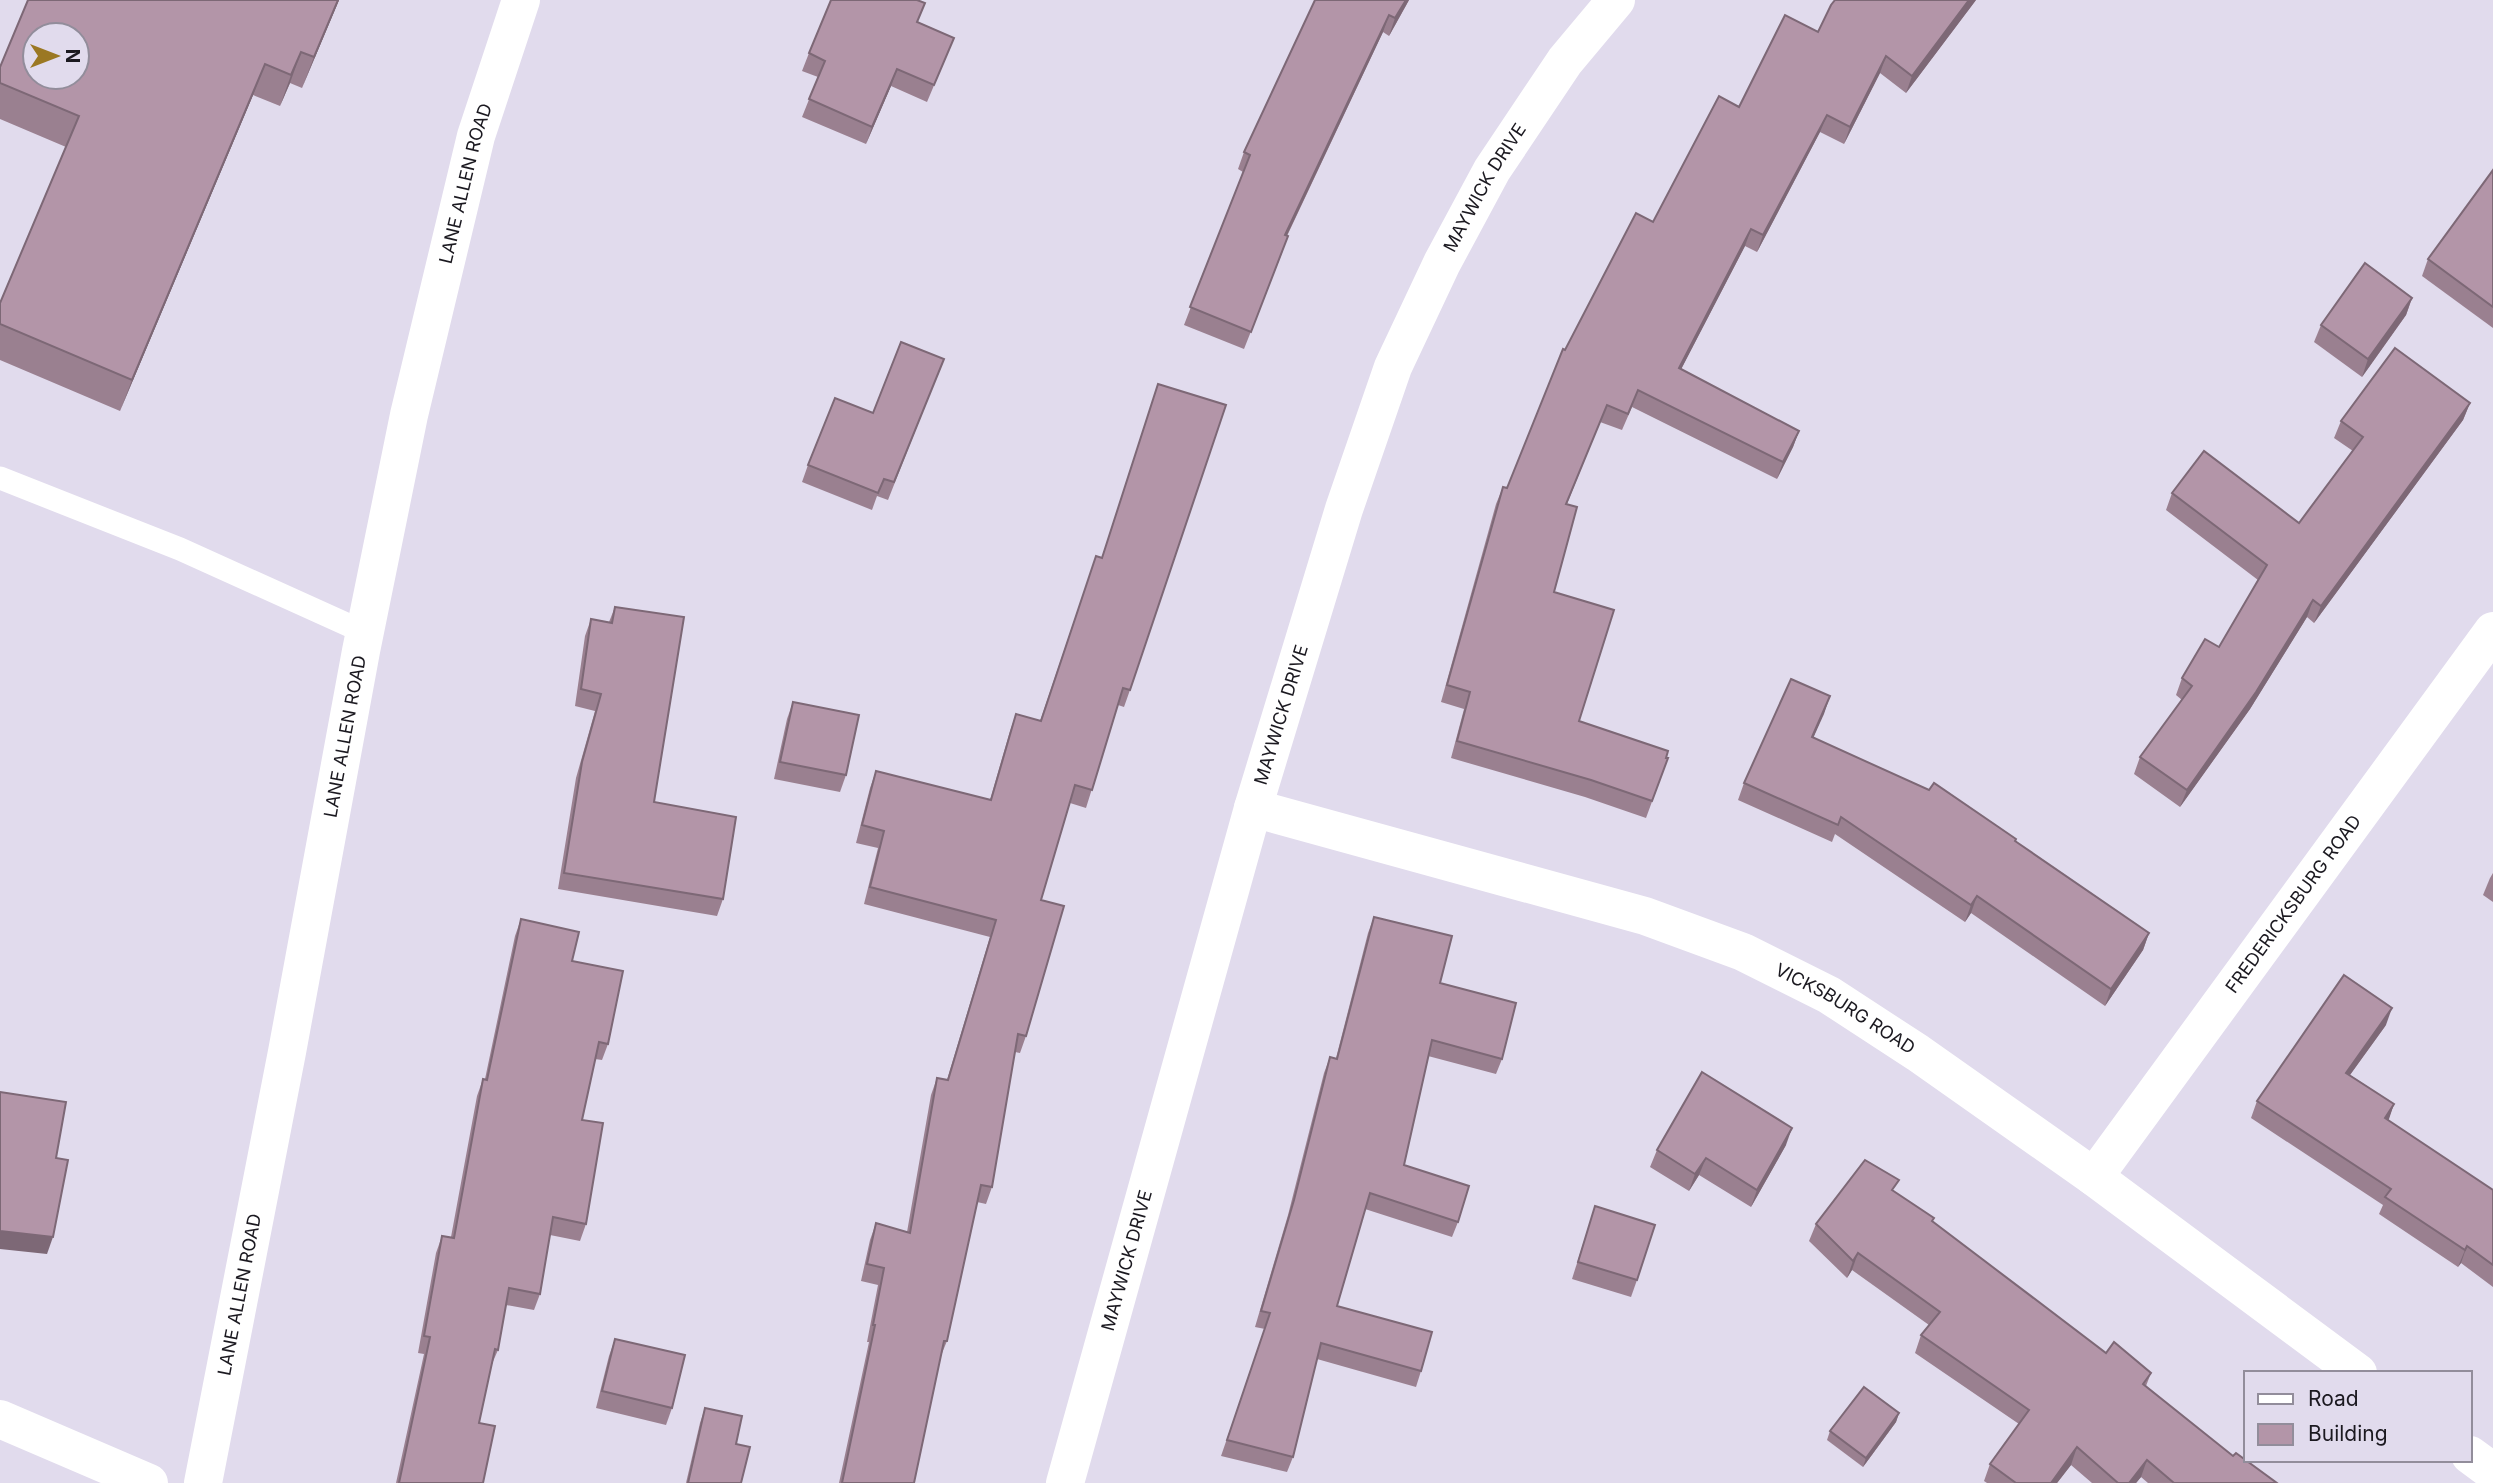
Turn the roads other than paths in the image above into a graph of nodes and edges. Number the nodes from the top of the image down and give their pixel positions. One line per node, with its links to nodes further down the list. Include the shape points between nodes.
1 (521, 0): 5 (street, LANE ALLEN ROAD, via 473,150 409,415)
2 (1616, 0): 6 (street, MAYWICK DRIVE, via 1566,61 1492,170 1441,263 1393,367 1344,509)
3 (0, 478): 5 (lane, via 180,549)
4 (2493, 631): 7 (street, FREDERICKSBURG ROAD)
5 (366, 633): 13 (street, LANE ALLEN ROAD)
6 (1253, 808): 7 (street, VICKSBURG ROAD, via 1644,916 1743,952 1829,995); 14 (street, MAYWICK DRIVE)
7 (2094, 1178): 8 (street, VICKSBURG ROAD)
8 (2355, 1371)
9 (0, 1419): 12 (street)
10 (2472, 1456): 11 (street)
11 (2493, 1472)
12 (149, 1483)
13 (203, 1483)
14 (1065, 1483)

